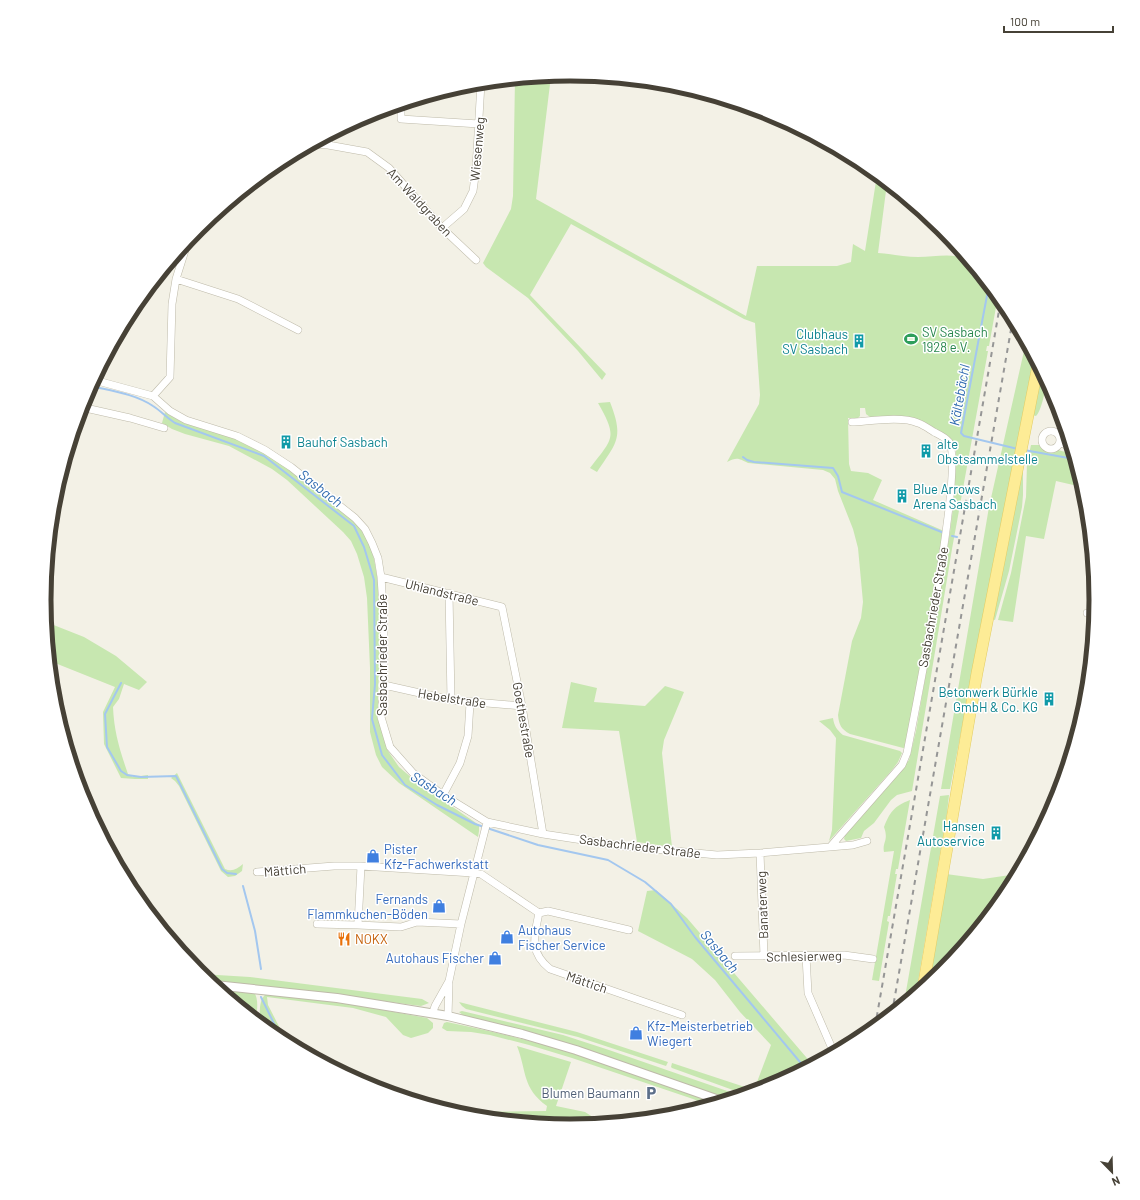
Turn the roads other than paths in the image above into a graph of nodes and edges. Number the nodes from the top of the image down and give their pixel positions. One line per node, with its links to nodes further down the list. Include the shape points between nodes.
1 (481, 89): 3 (street, Wiesenweg)
2 (401, 110): 3 (street, via 401,119)
3 (479, 124): 7 (street, Wiesenweg, via 473,191 464,209)
4 (329, 141): 6 (street)
5 (323, 145): 6 (street, Am Waldgraben)
6 (328, 145): 7 (street, Am Waldgraben, via 367,152 389,168)
7 (442, 228): 8 (street, Am Waldgraben)
8 (476, 260)
9 (178, 261): 10 (street)
10 (176, 279): 11 (street, via 238,299); 14 (street, via 172,304 170,377)
11 (298, 330)
12 (1036, 373): 45 (main road, via 977,673)
13 (100, 382): 14 (street, Sasbachrieder Straße)
14 (153, 396): 20 (street, Sasbachrieder Straße, via 170,411 186,420 237,436 265,450 332,499 365,529 378,558)
15 (88, 409): 17 (street)
16 (852, 422): 31 (street, Sasbachrieder Straße, via 897,419 918,422 950,443 953,459 940,572 907,753 902,765)
17 (164, 428)
18 (1060, 442): 19 (street)
19 (1064, 444)
20 (381, 577): 21 (street, Uhlandstraße); 23 (street, Sasbachrieder Straße)
21 (449, 593): 22 (street, Uhlandstraße); 24 (street)
22 (502, 607): 26 (street, Goethestraße)
23 (384, 685): 24 (street, Hebelstraße); 27 (street, Sasbachrieder Straße, via 381,717 390,747 413,773)
24 (451, 700): 25 (street, Hebelstraße)
25 (470, 703): 26 (street, Hebelstraße); 27 (street, via 468,736 460,763)
26 (522, 706): 29 (street, Goethestraße)
27 (443, 795): 28 (street, Sasbachrieder Straße)
28 (486, 824): 29 (street, Sasbachrieder Straße); 35 (street)
29 (543, 834): 32 (street, Sasbachrieder Straße, via 622,846 709,854)
30 (867, 841): 31 (street, Sasbachrieder Straße, via 853,845)
31 (831, 846): 32 (street, Sasbachrieder Straße)
32 (760, 853): 42 (street, Banaterweg)
33 (361, 866): 34 (street, Mättich); 35 (street, Mättich); 39 (street)
34 (257, 872)
35 (474, 873): 36 (street, Mättich, via 481,874); 38 (street)
36 (539, 913): 40 (street, via 548,911); 49 (street, Mättich, via 535,948 542,963 550,969)
37 (317, 924): 39 (street)
38 (461, 924): 39 (street, via 417,922 401,927); 46 (street)
39 (358, 925)
40 (629, 930)
41 (735, 956): 42 (street, Schlesierweg)
42 (764, 956): 43 (street, Schlesierweg)
43 (806, 956): 44 (street, Schlesierweg, via 844,955); 51 (street, via 808,993)
44 (873, 959)
45 (925, 978)
46 (449, 982): 48 (street); 50 (street)
47 (225, 987): 48 (street, via 337,998)
48 (433, 1012): 50 (street)
49 (682, 1015)
50 (448, 1016): 52 (street, via 576,1050)
51 (832, 1047)
52 (714, 1098)

